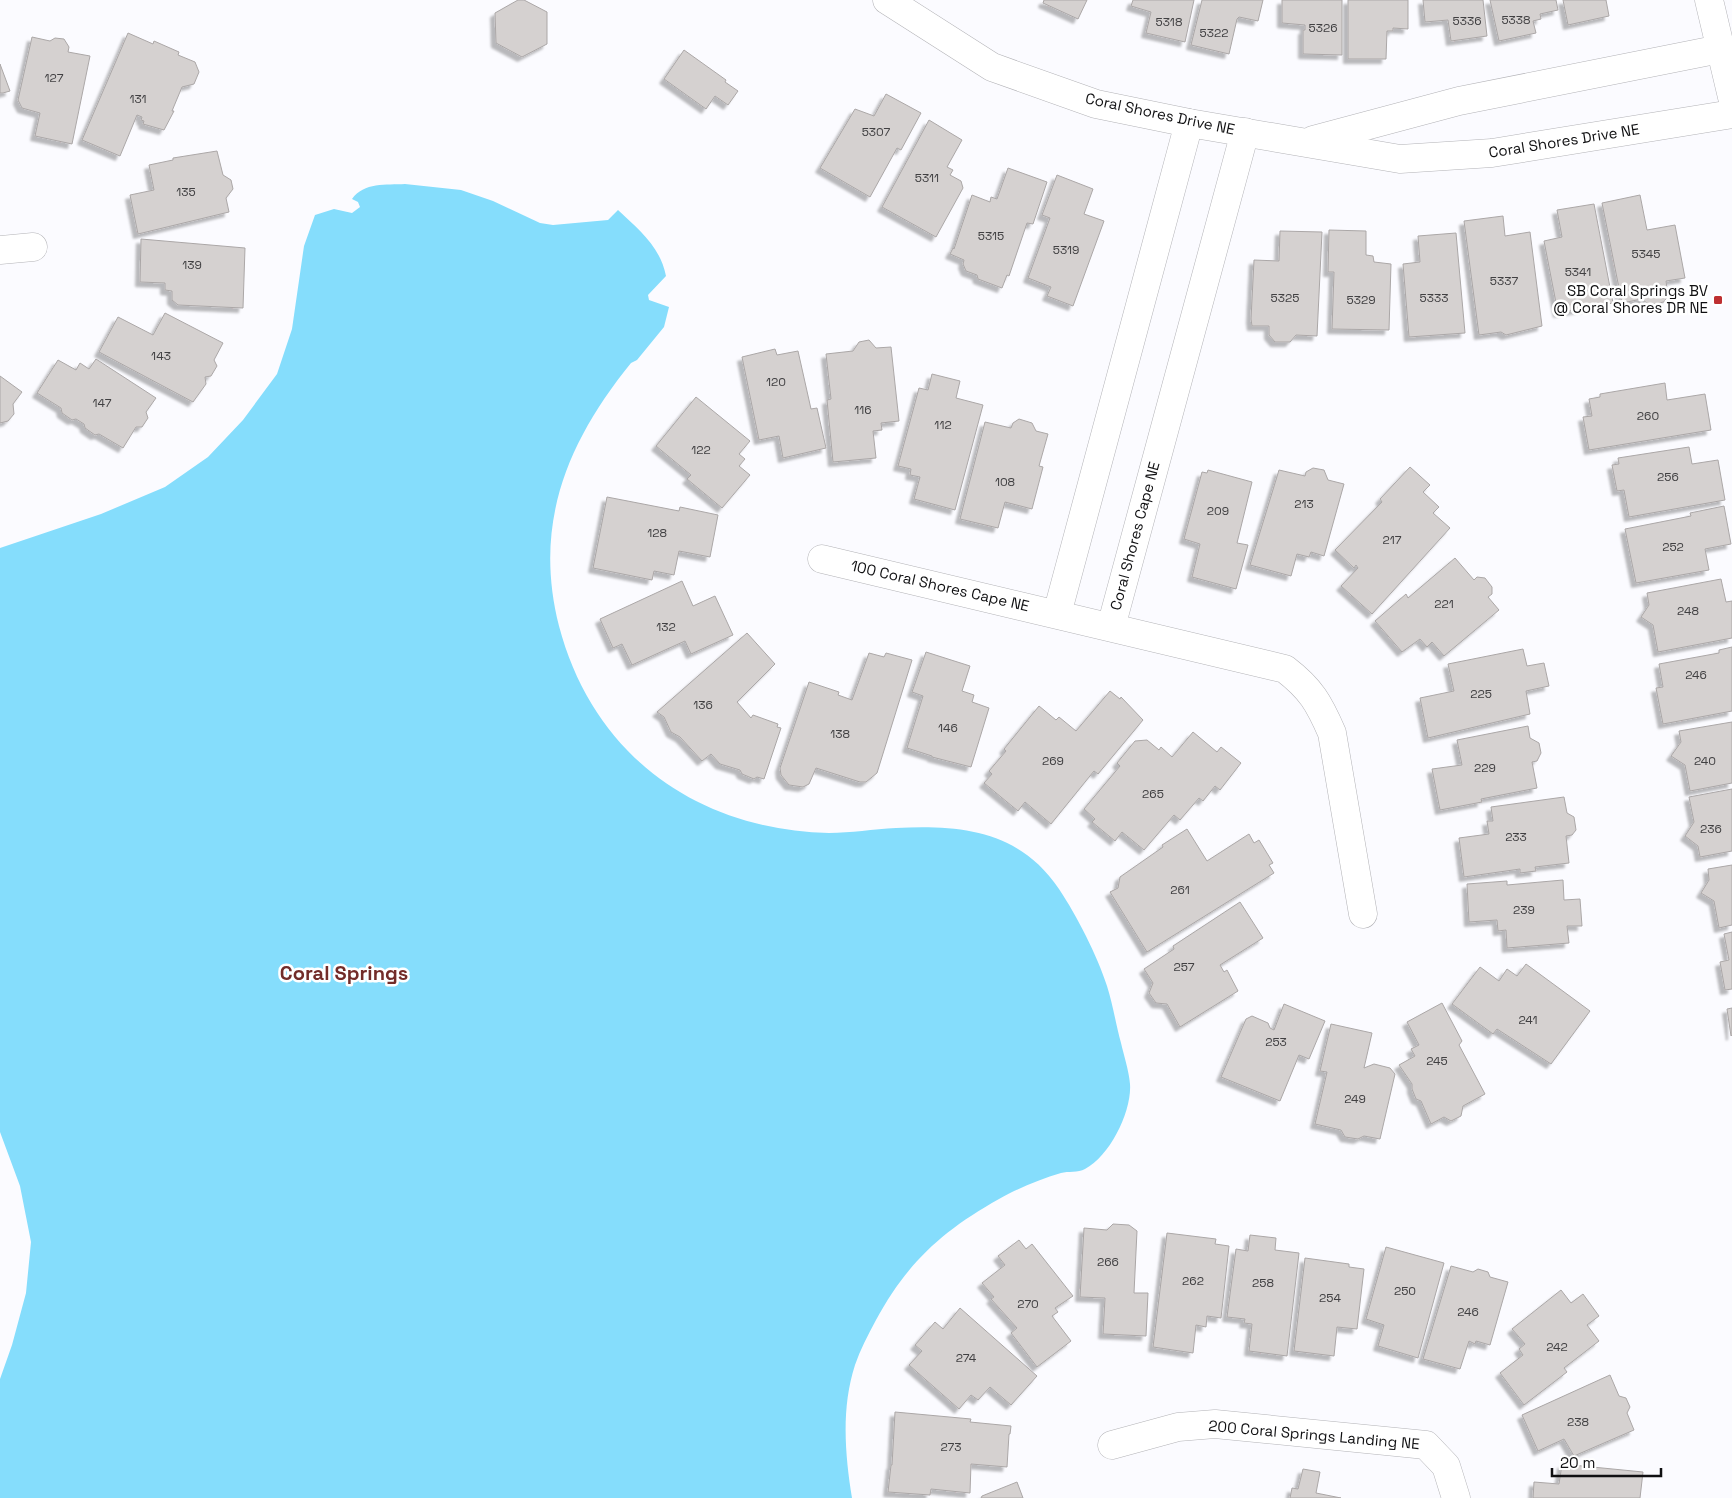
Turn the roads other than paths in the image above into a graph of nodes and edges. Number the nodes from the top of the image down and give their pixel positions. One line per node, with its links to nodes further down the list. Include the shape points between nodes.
1 (887, 0): 6 (street, Coral Shores Drive NE, via 992,67 1096,104)
2 (1709, 0): 3 (street)
3 (1720, 48): 4 (street); 8 (street, Coral Shores Drive NE, via 1459,101)
4 (1732, 97)
5 (1732, 114): 8 (street, Coral Shores Drive NE, via 1464,155 1400,159)
6 (1189, 122): 7 (street, Coral Shores Drive NE); 12 (street)
7 (1245, 132): 8 (street, Coral Shores Drive NE); 13 (street, Coral Shores Cape NE)
8 (1307, 141)
9 (33, 247): 10 (street)
10 (0, 250)
11 (822, 559): 12 (street, 100 Coral Shores Cape NE)
12 (1057, 614): 13 (street, Coral Shores Cape NE)
13 (1111, 627): 14 (street, via 1285,669 1305,684 1332,733)
14 (1363, 914)
15 (1112, 1445): 16 (street, 200 Coral Springs Landing NE, via 1178,1427 1215,1424 1426,1445 1446,1466)
16 (1456, 1498)

